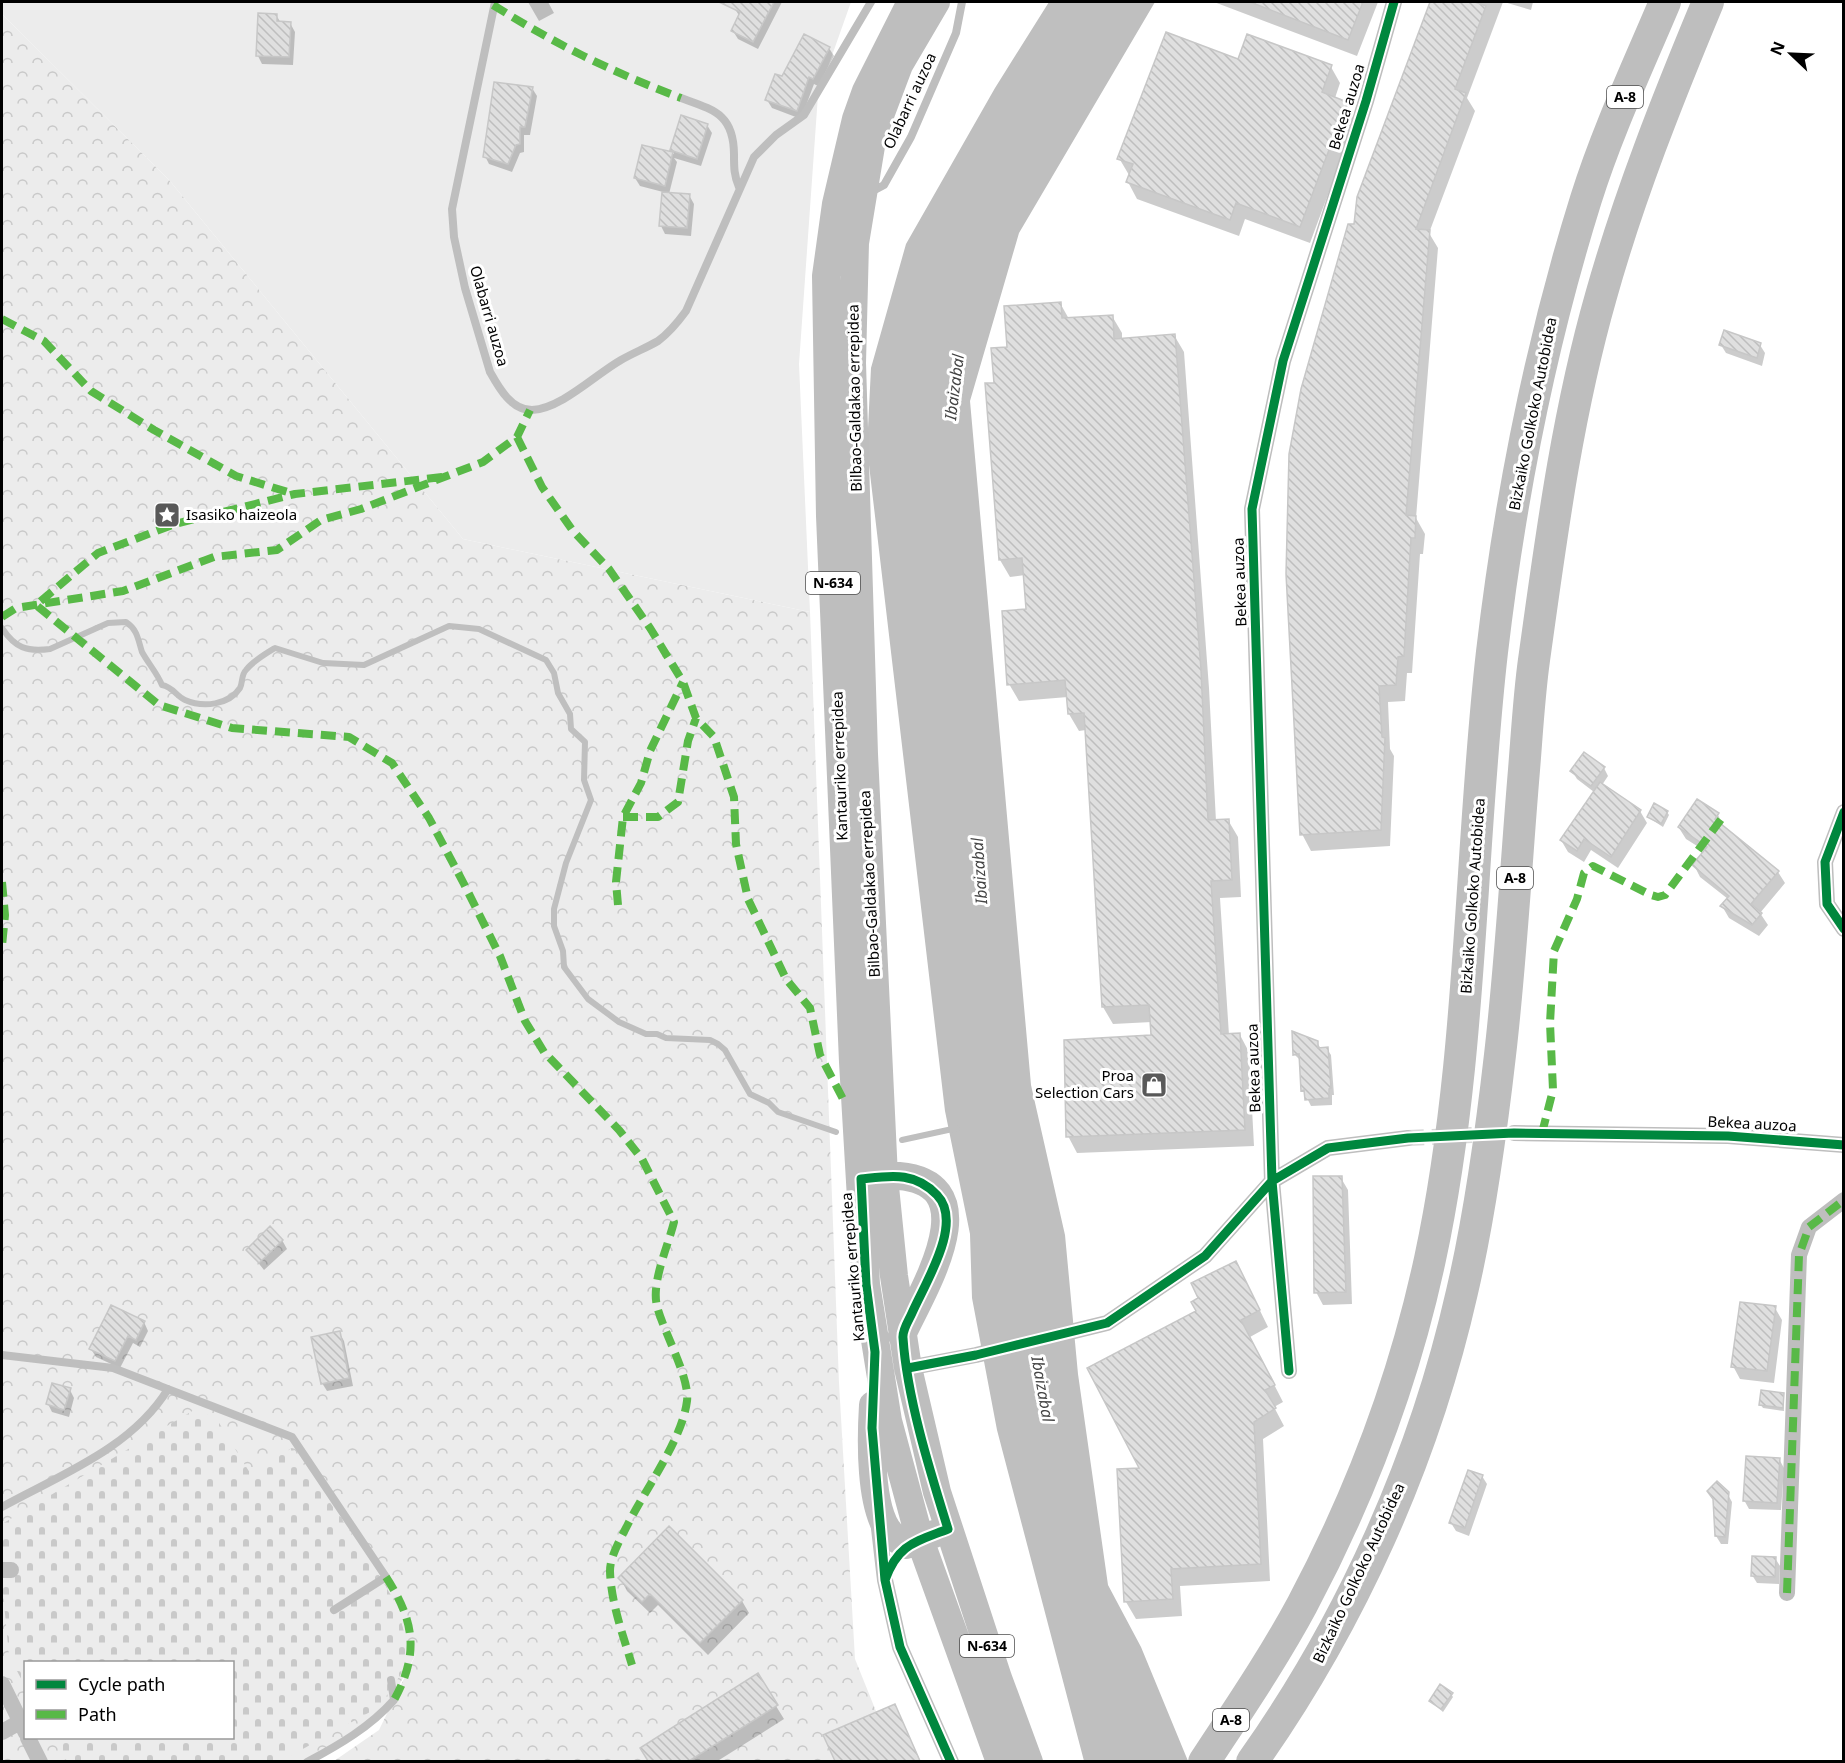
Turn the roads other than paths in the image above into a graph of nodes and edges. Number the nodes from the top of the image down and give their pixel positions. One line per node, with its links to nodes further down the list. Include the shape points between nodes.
1 (495, 2): 11 (lane, Olabarri auzoa, via 452,209 463,278 490,372 501,392 514,404 530,410 550,406 620,360 659,340 676,325)
2 (871, 2): 11 (lane, Olabarri auzoa, via 804,115 754,157)
3 (911, 2): 19 (highway, Kantauriko errepidea / N-634, via 856,119 836,204 826,276 830,516 853,1062)
4 (936, 2): 13 (highway, Bilbao-Galdakao errepidea / N-634, via 899,65 873,134)
5 (962, 2): 13 (lane, Olabarri auzoa, via 957,33 911,137 884,184)
6 (1394, 2): 20 (street, Bekea auzoa, via 1283,361 1252,509)
7 (1642, 2): 12 (highway)
8 (1665, 2): 12 (highway, Bizkaiko Golkoko Autobidea / A-8)
9 (1708, 2): 46 (highway, Bizkaiko Golkoko Autobidea / A-8, via 1622,226 1599,302 1564,459 1533,666 1500,1055 1482,1187 1460,1302 1415,1451 1383,1529 1309,1676)
10 (681, 98): 11 (lane, via 714,110 727,122 734,138 734,176)
11 (739, 188)
12 (1588, 194): 45 (highway, Bizkaiko Golkoko Autobidea / A-8, via 1558,294 1520,462 1492,652 1462,1039 1431,1257 1409,1342 1363,1475 1301,1606)
13 (861, 198): 19 (highway, Bilbao-Galdakao errepidea / N-634, via 855,243 852,363)
14 (1844, 812): 15 (street, via 1825,862 1827,904)
15 (1844, 928)
16 (1514, 1133): 18 (street, Bekea auzoa, via 1728,1136)
17 (1408, 1138): 20 (street, via 1328,1148)
18 (1844, 1145)
19 (872, 1178): 22 (highway, Bilbao-Galdakao errepidea / N-634); 22 (highway, via 896,1175 927,1184 947,1213 946,1232 936,1260); 23 (highway, Kantauriko errepidea / N-634, via 866,1284)
20 (1272, 1181): 25 (street, via 1206,1256 1107,1323); 26 (street, Bekea auzoa)
21 (1844, 1200): 33 (street, via 1809,1227 1799,1255)
22 (902, 1335): 25 (highway, Bilbao-Galdakao errepidea / N-634)
23 (875, 1352): 28 (highway, via 872,1428); 31 (highway, Kantauriko errepidea / N-634)
24 (2, 1355): 27 (lane, via 112,1368)
25 (908, 1368): 30 (highway, Bilbao-Galdakao errepidea / N-634)
26 (1289, 1371)
27 (168, 1389): 29 (lane, via 157,1407 119,1443); 34 (lane, via 292,1437 386,1577)
28 (876, 1497): 31 (highway, via 888,1530); 32 (street)
29 (2, 1507)
30 (948, 1529): 31 (highway); 44 (highway, Bilbao-Galdakao errepidea / N-634)
31 (913, 1542): 32 (street, via 891,1565); 43 (highway, N-634)
32 (885, 1580): 42 (street, via 900,1647)
33 (1787, 1593)
34 (334, 1610)
35 (391, 1680): 41 (lane, via 394,1700 385,1711 345,1741)
36 (2, 1684): 37 (street)
37 (23, 1728): 38 (street)
38 (2, 1732)
39 (29, 1739): 40 (street)
40 (40, 1761)
41 (307, 1761)
42 (951, 1761)
43 (1000, 1761)
44 (1029, 1761)
45 (1204, 1761)
46 (1252, 1761)

